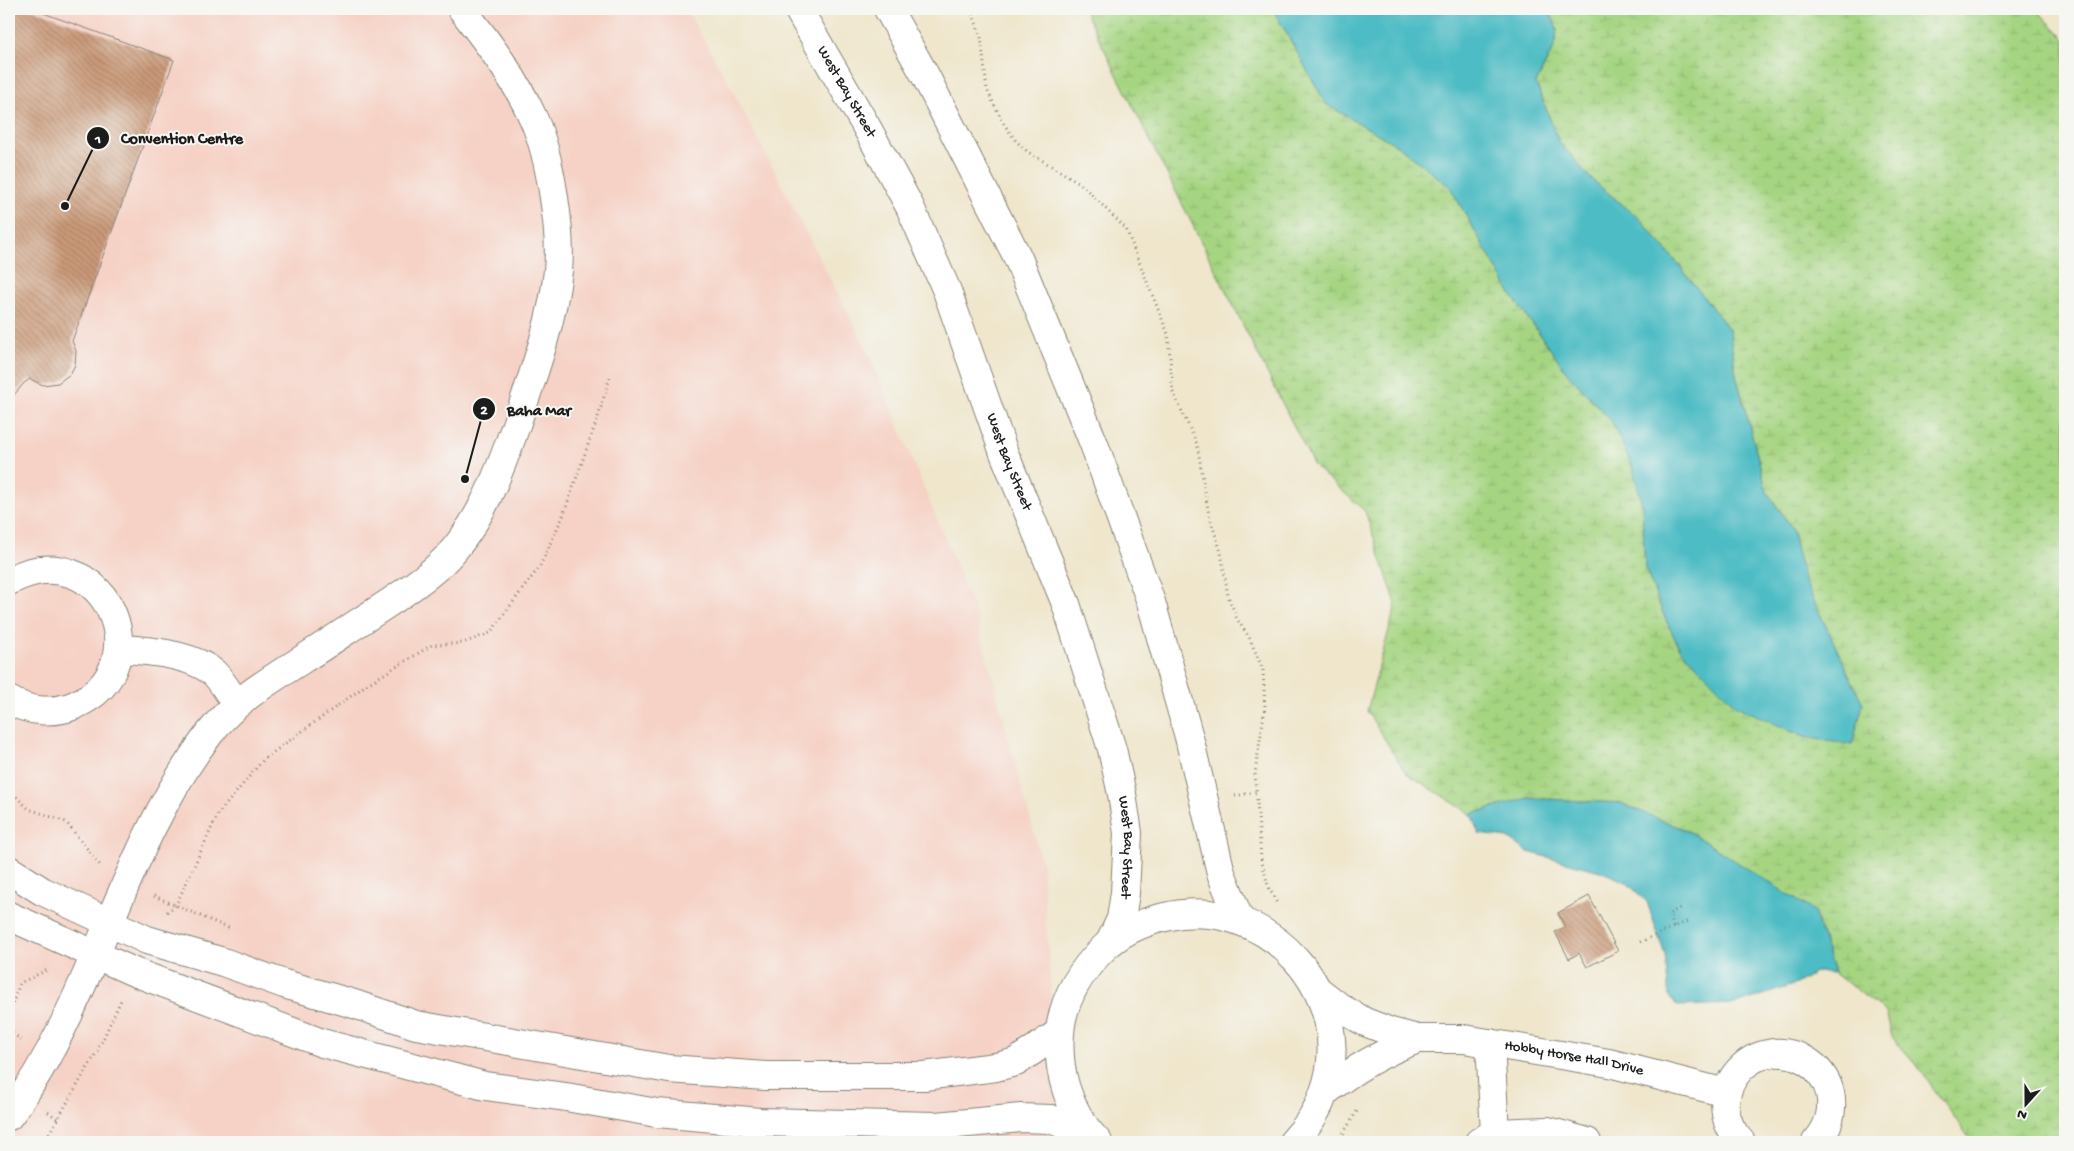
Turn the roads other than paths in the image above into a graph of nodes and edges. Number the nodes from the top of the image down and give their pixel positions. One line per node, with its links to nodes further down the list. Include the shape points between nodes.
1 (462, 9): 7 (main road, via 499,58 520,93 535,122 552,182 558,268 537,365 502,465 468,533 439,566 405,594)
2 (798, 9): 12 (main road, West Bay Street, via 910,207 947,291 1004,453 1066,604 1112,749 1126,824 1128,865 1125,893 1121,918)
3 (888, 9): 10 (main road, via 1018,258 1094,444 1151,602 1189,737 1221,873)
4 (9, 581): 5 (main road, via 46,570 72,574 85,580 105,598 111,610 116,622)
5 (118, 649): 6 (main road, via 102,686 80,703 41,711 27,709); 7 (main road, via 152,650 201,666 213,672)
6 (9, 700)
7 (237, 704): 11 (main road, via 208,735 170,792)
8 (9, 870): 11 (main road, via 42,891)
9 (9, 916): 13 (main road)
10 (1240, 920): 12 (main road, via 1206,913 1172,915 1140,925); 14 (main road, via 1278,941 1308,973)
11 (109, 923): 13 (main road); 15 (main road, via 147,940 416,1025 669,1069 765,1076 924,1076 1016,1062)
12 (1110, 942): 15 (main road, via 1076,982)
13 (82, 950): 20 (main road, via 71,1009); 22 (main road, via 322,1043 485,1086 657,1113 760,1122 936,1126 1020,1118 1051,1119)
14 (1319, 991): 16 (main road, Hobby Horse Hall Drive, via 1365,1022); 18 (main road, via 1330,1033 1331,1055)
15 (1060, 1032): 22 (main road, via 1060,1069 1064,1087)
16 (1418, 1039): 17 (main road, Hobby Horse Hall Drive, via 1464,1039); 18 (main road, Hobby Horse Hall Drive, via 1368,1061)
17 (1490, 1043): 19 (main road, Hobby Horse Hall Drive, via 1609,1064); 21 (main road)
18 (1324, 1093): 23 (main road, via 1306,1128)
19 (1726, 1093): 25 (main road, via 1728,1121); 26 (main road, via 1734,1076 1748,1061 1757,1057 1785,1053 1810,1063 1827,1085 1831,1106 1827,1127)
20 (9, 1116)
21 (1487, 1138): 24 (main road, via 1548,1131)
22 (1094, 1139)
23 (1293, 1142)
24 (1587, 1142)
25 (1741, 1142)
26 (1816, 1142)

